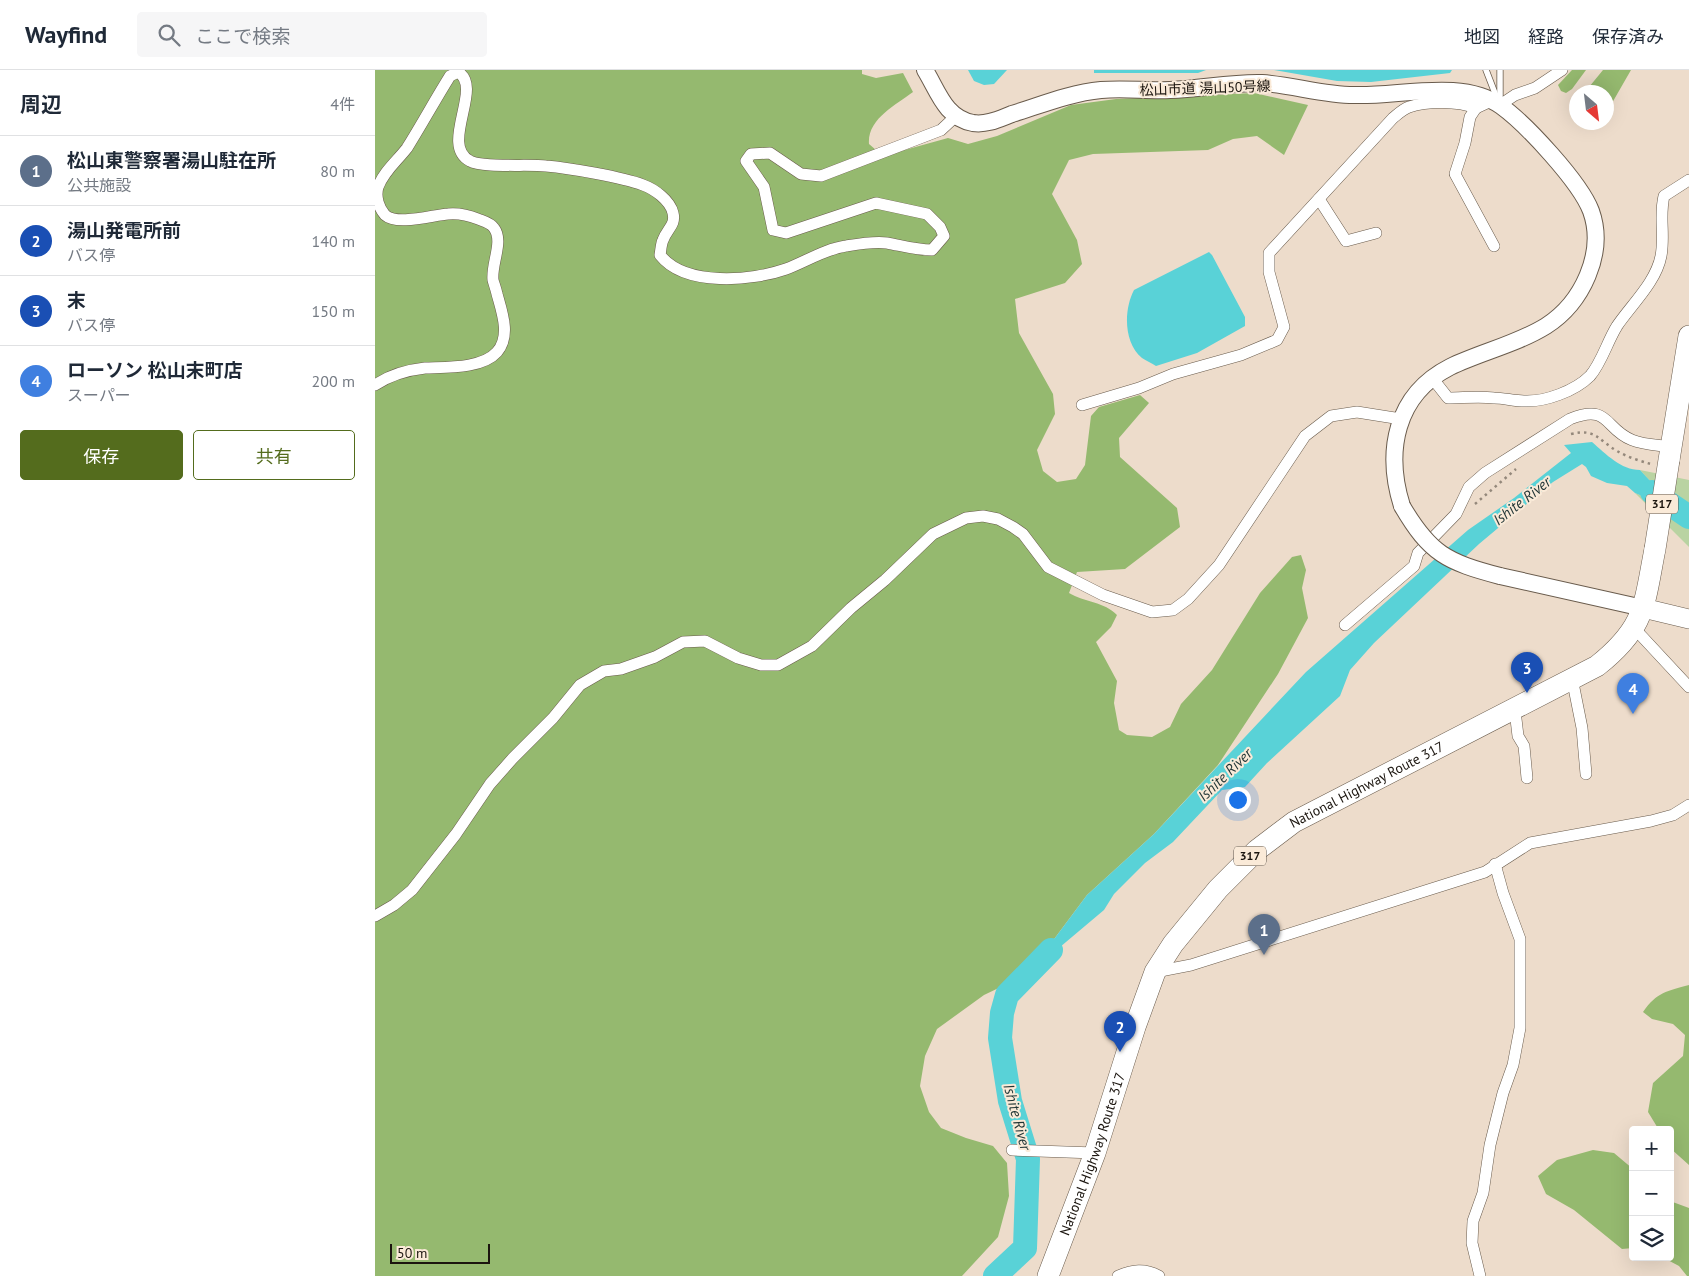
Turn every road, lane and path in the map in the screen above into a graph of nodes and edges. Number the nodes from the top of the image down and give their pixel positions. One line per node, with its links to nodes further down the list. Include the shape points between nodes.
1 (925, 70): 6 (street, 松山市道 湯山50号線, via 939,100)
2 (1487, 70): 5 (lane)
3 (1500, 70): 5 (lane)
4 (1562, 70): 5 (street, via 1535,88)
5 (1489, 105): 6 (street, 松山市道 湯山50号線, via 1479,95 1457,92 1351,95 1263,83 1091,92 1072,95 986,124 971,123); 8 (street, via 1431,103 1407,107 1393,118); 10 (street, via 1470,117 1455,174); 12 (street, via 1532,134 1579,191 1590,208 1596,231 1595,251 1588,276 1574,300 1560,315 1545,326 1448,368)
6 (955, 116): 13 (street, via 941,130 821,176 801,174 770,153 751,154 746,161 764,187 773,230 786,233 876,203 927,214 944,236 932,250 915,250 886,243 842,246 773,274 720,280 686,272 660,255 663,240 674,223 673,213 671,206 659,194 643,185 547,166 470,162 460,153 457,144 466,83 458,72 450,76 405,150 391,164 378,187 376,198 389,218 401,220 466,214 494,227 498,239 493,280 505,334 497,352 487,360 398,374)
7 (1689, 180): 12 (street, via 1664,196 1660,210 1663,226 1661,258 1653,275 1617,326 1597,366 1578,386 1526,402 1449,398)
8 (1319, 199): 9 (street, via 1345,241); 14 (street, via 1269,253 1269,272 1284,327 1277,340 1241,355)
9 (1376, 233)
10 (1494, 246)
11 (1689, 336): 17 (highway, National Highway Route 317 / 317)
12 (1433, 379): 15 (street, via 1420,391)
13 (375, 386)
14 (1082, 405)
15 (1401, 419): 20 (street, bridge, via 1394,444 1396,486 1402,506 1415,529 1430,546 1466,567); 31 (street, via 1357,412 1331,416 1305,436 1219,565 1188,599 1173,610 1152,612 1103,595 1048,567 1023,534 1013,527 983,516 967,518 933,534 812,646 778,665 761,665 738,658 705,641 683,642 638,663 604,671 580,685 490,784 412,890 394,906)
16 (1568, 435): 17 (path, via 1582,431 1593,433 1617,452)
17 (1667, 458): 19 (street, via 1621,434 1599,415 1585,413 1547,432 1485,473 1469,487); 20 (highway, National Highway Route 317 / 317, bridge)
18 (1523, 464): 19 (path, via 1473,506)
19 (1456, 514): 22 (street, via 1418,552 1414,566 1405,577)
20 (1643, 608): 21 (main road); 23 (highway, National Highway Route 317 / 317)
21 (1689, 619)
22 (1345, 626)
23 (1635, 629): 24 (highway, National Highway Route 317 / 317, via 1620,648 1597,666); 25 (street)
24 (1573, 678): 26 (highway, National Highway Route 317 / 317); 27 (street)
25 (1689, 687)
26 (1511, 710): 28 (street, via 1517,719 1518,736 1524,746); 32 (highway, National Highway Route 317 / 317, via 1294,822 1218,889 1173,944)
27 (1586, 774)
28 (1527, 778)
29 (1689, 805): 30 (street, via 1673,815 1651,822 1531,843)
30 (1495, 864): 32 (street, via 1485,872 1191,966); 38 (street, via 1519,939 1520,1028 1490,1145 1483,1193 1473,1221 1472,1243)
31 (375, 916)
32 (1155, 972): 34 (highway, National Highway Route 317 / 317)
33 (1012, 1150): 34 (street)
34 (1095, 1153): 35 (highway, National Highway Route 317 / 317)
35 (1048, 1276)
36 (1118, 1276): 37 (street, via 1132,1270 1149,1271)
37 (1159, 1276)
38 (1480, 1276)

